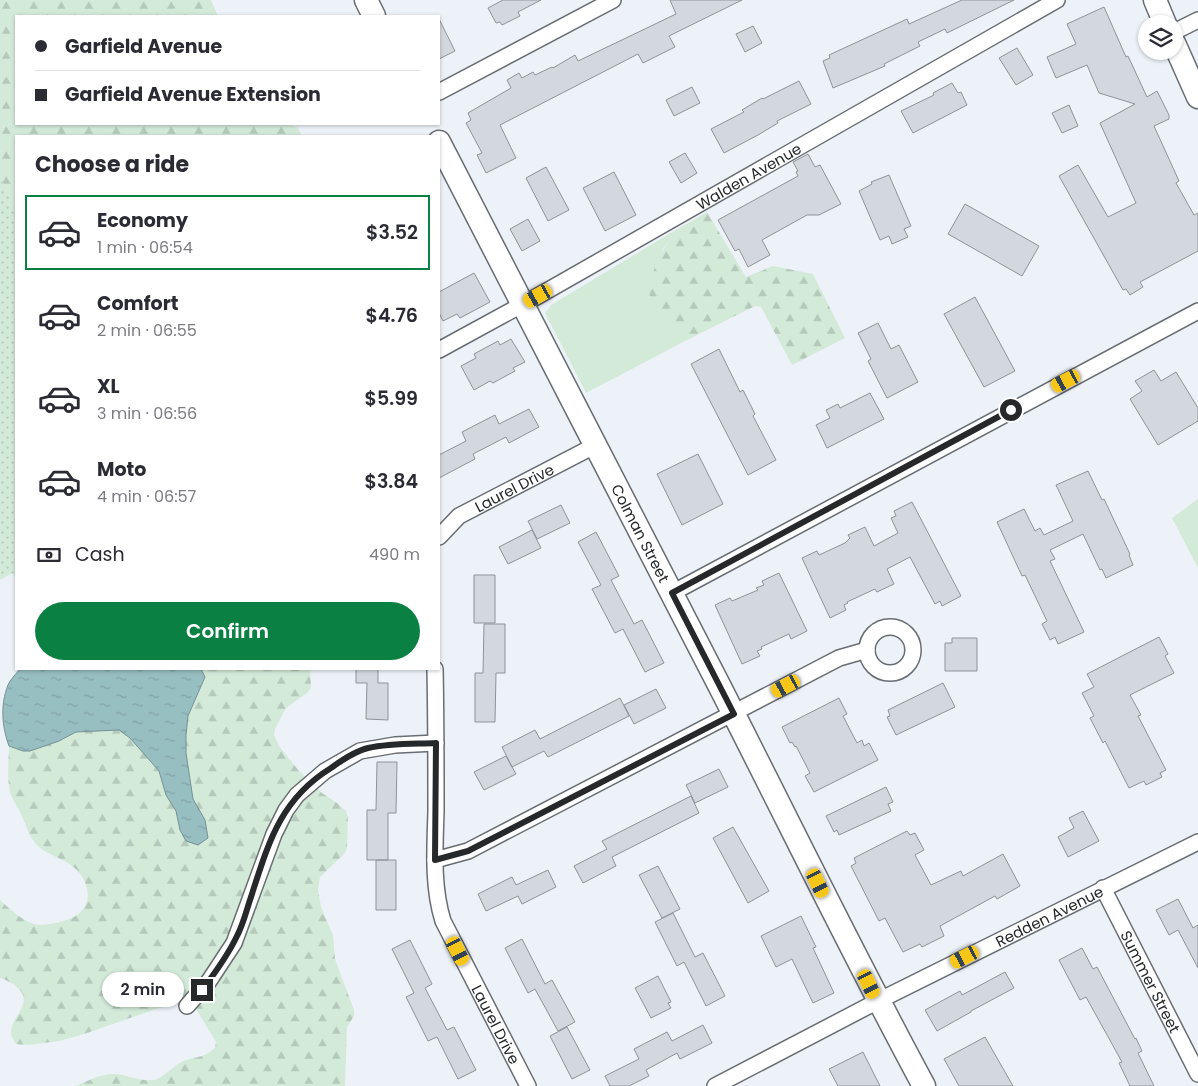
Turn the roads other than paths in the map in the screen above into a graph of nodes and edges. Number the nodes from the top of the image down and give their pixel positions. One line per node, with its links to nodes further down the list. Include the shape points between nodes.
1 (366, 0): 5 (main road)
2 (613, 0): 10 (street)
3 (1057, 0): 13 (street, Walden Avenue)
4 (1155, 0): 6 (main road)
5 (374, 15)
6 (1161, 15)
7 (1198, 20): 8 (street)
8 (1183, 28)
9 (1182, 60): 11 (main road)
10 (440, 91)
11 (1198, 96)
12 (440, 144): 13 (main road, Colman Street)
13 (521, 305): 15 (street, Walden Avenue); 16 (main road, Colman Street)
14 (1198, 310): 18 (street)
15 (440, 349)
16 (594, 446): 17 (street, Laurel Drive, via 459,516); 18 (main road, Colman Street)
17 (440, 536)
18 (672, 593): 21 (main road, Colman Street)
19 (867, 650): 21 (street, via 839,658)
20 (435, 670): 22 (street, Laurel Drive)
21 (734, 714): 24 (street, via 468,851); 26 (main road, Colman Street)
22 (436, 743): 24 (street, Laurel Drive); 27 (street, via 360,751 325,771 297,794 274,834 234,943 209,981)
23 (1198, 842): 25 (street, Redden Avenue)
24 (435, 860): 29 (street, Laurel Drive, via 438,905 443,921)
25 (1104, 888): 26 (street, Redden Avenue); 28 (street, Summer Street)
26 (878, 1001): 30 (street, Redden Avenue); 31 (main road, Colman Street)
27 (187, 1006)
28 (1198, 1074)
29 (528, 1086)
30 (715, 1086)
31 (924, 1086)

